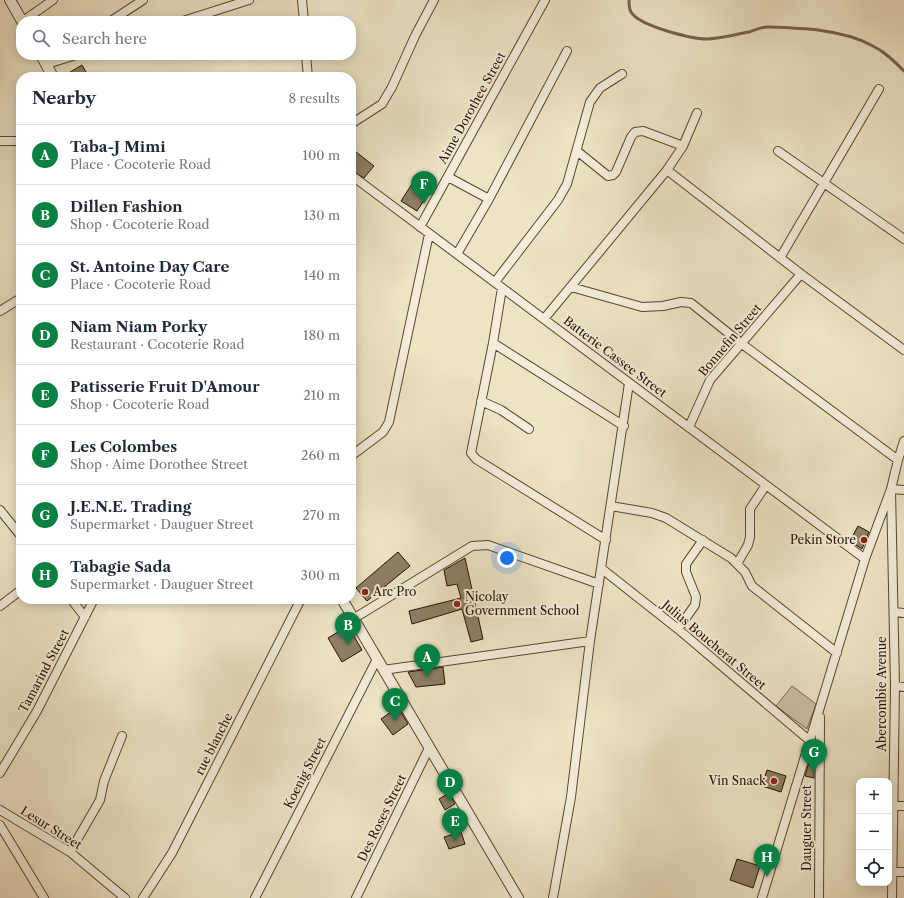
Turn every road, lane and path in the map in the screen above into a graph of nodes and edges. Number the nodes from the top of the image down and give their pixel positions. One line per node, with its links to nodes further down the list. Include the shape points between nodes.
1 (10, 0): 8 (street)
2 (53, 0): 9 (street)
3 (143, 0): 10 (street)
4 (249, 0): 11 (street)
5 (302, 0): 12 (street)
6 (434, 0): 23 (street, via 382,104)
7 (545, 0): 30 (street, Aime Dorothee Street)
8 (19, 16)
9 (29, 16)
10 (119, 16)
11 (199, 16)
12 (304, 16)
13 (566, 51): 33 (street)
14 (45, 60): 17 (street)
15 (57, 60): 17 (street)
16 (306, 60): 19 (street)
17 (47, 64): 18 (street)
18 (50, 72)
19 (308, 72)
20 (622, 74): 27 (street, via 600,88 590,102)
21 (879, 89): 32 (street)
22 (697, 113): 26 (street)
23 (356, 121)
24 (0, 141): 25 (street)
25 (16, 141)
26 (683, 146): 27 (street, via 643,131 635,132 616,172 608,176); 29 (street)
27 (577, 151): 40 (street, via 567,184 558,200)
28 (778, 151): 32 (street)
29 (667, 170): 38 (street); 41 (street)
30 (448, 177): 33 (street); 34 (street, Aime Dorothee Street)
31 (356, 179): 34 (street, Batterie Cassee Street)
32 (824, 183): 36 (street); 38 (street)
33 (489, 199): 37 (street)
34 (420, 226): 35 (street, Batterie Cassee Street)
35 (429, 234): 37 (street, Batterie Cassee Street); 55 (street, via 389,422 383,432)
36 (904, 239)
37 (457, 254): 40 (street, Batterie Cassee Street)
38 (780, 258): 39 (street)
39 (801, 274): 47 (street, Bonnefin Street); 48 (street)
40 (495, 282): 42 (street, Batterie Cassee Street)
41 (571, 287): 45 (street); 47 (street, via 642,307 691,303)
42 (502, 288): 45 (street, Batterie Cassee Street); 46 (street)
43 (16, 301): 44 (street)
44 (0, 312)
45 (544, 319): 49 (street, Batterie Cassee Street)
46 (493, 343): 50 (street); 51 (street)
47 (742, 344): 52 (street, Bonnefin Street, via 710,380); 56 (street)
48 (904, 350)
49 (629, 383): 51 (street); 52 (street, Batterie Cassee Street)
50 (481, 401): 53 (street, via 501,410); 63 (street, via 471,453 473,456)
51 (624, 426): 60 (street)
52 (689, 427): 57 (street, Batterie Cassee Street)
53 (529, 429)
54 (904, 441): 56 (street)
55 (356, 452)
56 (898, 460): 58 (street)
57 (766, 485): 65 (street, Batterie Cassee Street); 66 (street, via 750,509 750,537)
58 (891, 489): 59 (street); 65 (street); 75 (street, Abercombie Avenue)
59 (904, 490)
60 (611, 506): 63 (street); 64 (street, via 666,518)
61 (0, 510): 62 (street)
62 (16, 530)
63 (606, 540): 67 (street)
64 (703, 540): 66 (street); 79 (street, via 686,564 686,572 696,597 695,605)
65 (865, 559): 81 (street)
66 (737, 564): 81 (street, via 745,572 752,586)
67 (602, 569): 68 (street); 79 (street, Julius Boucherat Street)
68 (599, 584): 78 (street, via 488,545 472,546); 80 (street)
69 (16, 594): 74 (street)
70 (75, 604): 77 (street)
71 (92, 604): 77 (street, Tamarind Street)
72 (298, 604): 101 (street, rue blanche, via 172,853)
73 (345, 604): 78 (street)
74 (0, 606)
75 (894, 612): 76 (street); 84 (street, Abercombie Avenue)
76 (904, 613)
77 (85, 617): 90 (street, Tamarind Street, via 37,711)
78 (353, 619): 82 (street)
79 (678, 630): 88 (street, Julius Boucherat Street)
80 (590, 641): 83 (street); 105 (street, via 571,797)
81 (837, 653): 86 (street)
82 (376, 659): 83 (street); 102 (street, Koenig Street)
83 (384, 670): 89 (street)
84 (895, 686): 85 (street); 91 (street, Abercombie Avenue)
85 (904, 687)
86 (820, 711): 88 (street); 107 (street, Dauguer Street)
87 (122, 736): 95 (street, via 104,781 100,800)
88 (809, 740): 106 (street)
89 (430, 748): 103 (street, Des Roses Street); 104 (street)
90 (0, 773)
91 (893, 806): 92 (street); 96 (street, Abercombie Avenue)
92 (904, 806)
93 (0, 810): 95 (street, Lesur Street)
94 (0, 826): 99 (street)
95 (70, 852): 100 (street, Lesur Street)
96 (892, 872): 97 (street)
97 (904, 872)
98 (892, 886): 108 (street, Abercombie Avenue)
99 (44, 898)
100 (124, 898)
101 (143, 898)
102 (255, 898)
103 (356, 898)
104 (518, 898)
105 (553, 898)
106 (762, 898)
107 (819, 898)
108 (892, 898)

